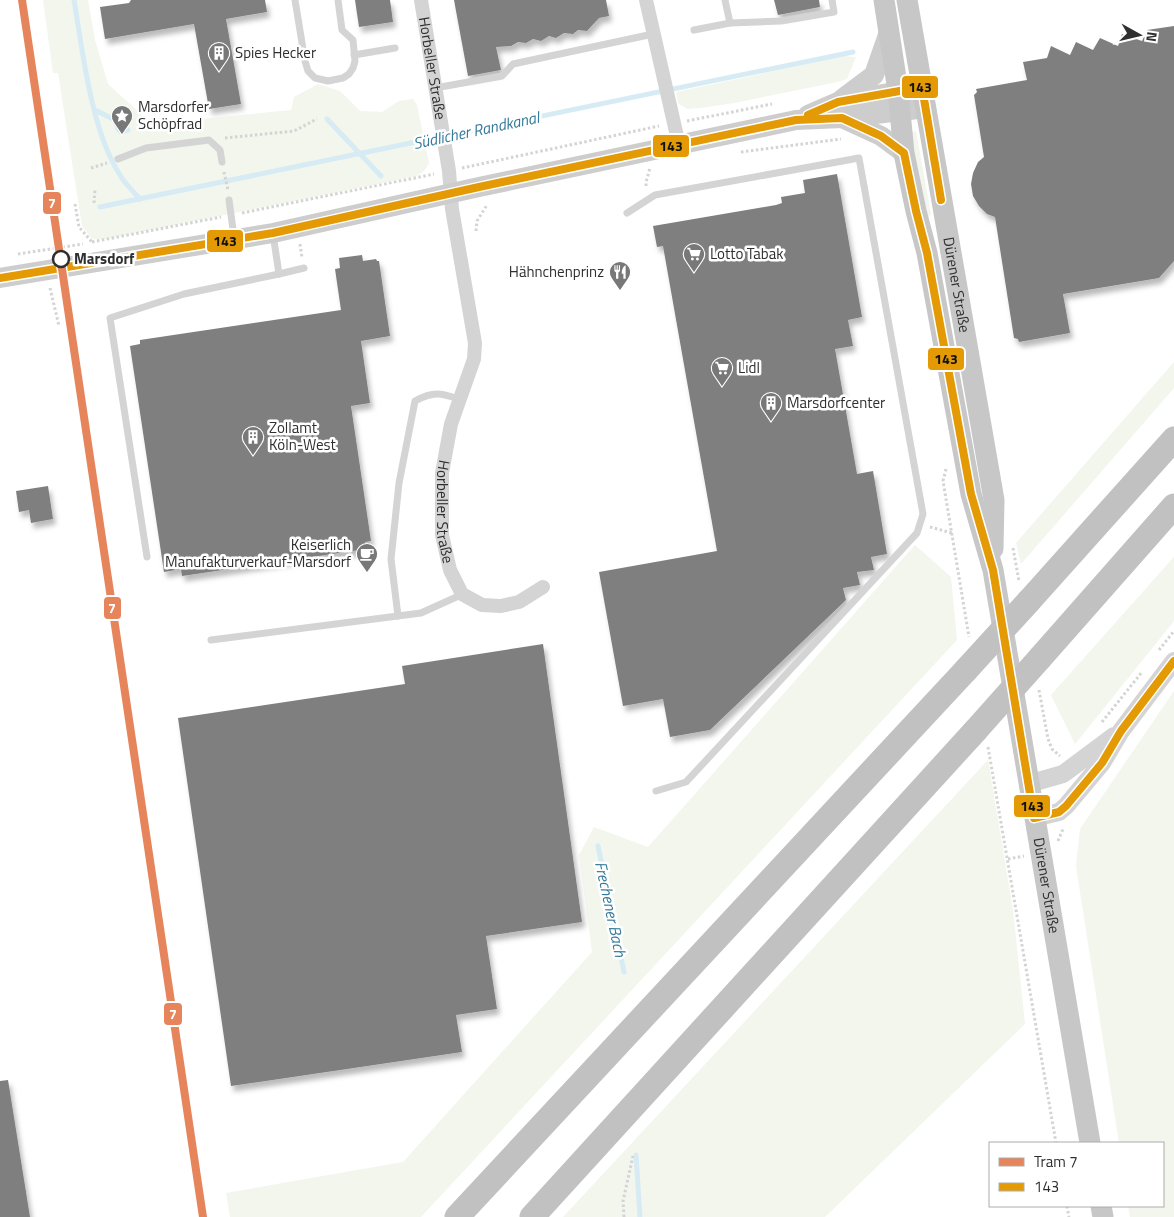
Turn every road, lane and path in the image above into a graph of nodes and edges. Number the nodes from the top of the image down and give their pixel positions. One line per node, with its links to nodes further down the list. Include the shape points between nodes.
1 (295, 0): 14 (lane, via 305,61 315,78 328,81 344,78 353,68)
2 (338, 0): 14 (lane, via 342,30 353,40)
3 (421, 0): 16 (street, Horbeller Straße)
4 (646, 0): 12 (street)
5 (725, 0): 9 (lane)
6 (832, 0): 9 (lane, via 834,12 781,21)
7 (884, 0): 11 (main road, Dürener Straße)
8 (907, 0): 15 (main road, Dürener Straße)
9 (730, 23): 10 (lane)
10 (694, 30)
11 (889, 32): 17 (main road, Dürener Straße); 20 (main road, via 874,76)
12 (653, 34): 16 (lane, via 513,64 502,76); 22 (street)
13 (395, 48): 14 (lane)
14 (354, 54)
15 (922, 86): 17 (main road); 19 (main road, Dürener Straße)
16 (434, 88): 33 (street, Horbeller Straße)
17 (899, 101): 19 (main road); 20 (main road); 27 (main road, Dürener Straße)
18 (778, 103): 22 (path)
19 (926, 108): 63 (main road, Dürener Straße, via 994,500)
20 (840, 110): 25 (main road); 27 (main road)
21 (317, 120): 24 (path, via 294,131)
22 (674, 123): 25 (street); 33 (path)
23 (847, 138): 26 (path)
24 (209, 140): 28 (lane, via 146,148); 30 (lane, via 220,150)
25 (679, 145): 35 (main road)
26 (739, 152)
27 (904, 153): 63 (main road, Dürener Straße, via 927,253 970,494)
28 (118, 159)
29 (108, 162): 32 (path)
30 (222, 162): 37 (path)
31 (642, 166): 36 (path, via 651,164 646,182)
32 (91, 168)
33 (449, 171): 35 (street, Horbeller Straße); 42 (path)
34 (95, 189): 39 (path)
35 (450, 194): 44 (main road); 55 (street, Horbeller Straße, via 475,343 474,358)
36 (648, 199): 41 (lane); 59 (lane, via 655,195 859,158 922,514)
37 (230, 200): 42 (lane)
38 (489, 202): 43 (path, via 481,212)
39 (94, 203)
40 (75, 204): 46 (path, via 80,227)
41 (627, 212)
42 (232, 215): 45 (lane); 46 (path)
43 (476, 231)
44 (273, 233): 45 (main road); 52 (lane)
45 (234, 240): 51 (main road)
46 (92, 242): 49 (path)
47 (301, 247): 48 (path)
48 (302, 254)
49 (10, 256)
50 (304, 268): 52 (lane)
51 (46, 271): 53 (main road); 54 (path)
52 (279, 274): 61 (lane, via 184,294 110,318)
53 (0, 278)
54 (59, 326)
55 (460, 399): 65 (street, Horbeller Straße, via 451,424 442,473 442,535 450,570); 67 (lane, via 428,394 416,401 399,484 391,559)
56 (1174, 439): 66 (highway)
57 (948, 463): 60 (path, via 943,482)
58 (1174, 506): 77 (highway, bridge, via 1040,658)
59 (920, 524): 60 (path); 82 (lane, via 917,533 686,782)
60 (952, 533): 70 (path)
61 (147, 557)
62 (1017, 569): 66 (path)
63 (993, 570): 81 (main road, Dürener Straße)
64 (543, 587): 65 (street, via 519,602 501,606 482,605)
65 (463, 594): 67 (lane, via 421,612)
66 (1025, 594): 90 (highway, bridge, via 966,670)
67 (398, 616): 69 (lane)
68 (1174, 631): 71 (path)
69 (212, 640)
70 (970, 645)
71 (1156, 654)
72 (1174, 661): 76 (street)
73 (1144, 669): 75 (path)
74 (1038, 682): 79 (path, via 1048,739 1052,749)
75 (1102, 723)
76 (1121, 731): 80 (street); 83 (street, via 1102,763)
77 (982, 736): 86 (path); 91 (highway)
78 (1066, 753): 79 (path)
79 (1059, 754): 80 (path)
80 (1063, 774): 81 (street)
81 (1028, 784): 84 (main road, Dürener Straße)
82 (656, 791)
83 (1066, 806): 84 (street, via 1059,812); 85 (path, via 1071,816 1061,832 1058,850)
84 (1034, 818): 85 (main road, Dürener Straße)
85 (1040, 853): 86 (path); 88 (main road, Dürener Straße)
86 (1007, 859): 87 (path)
87 (1056, 1142)
88 (1090, 1142)
89 (633, 1156): 92 (path, via 622,1201)
90 (457, 1217)
91 (532, 1217)
92 (624, 1217)

